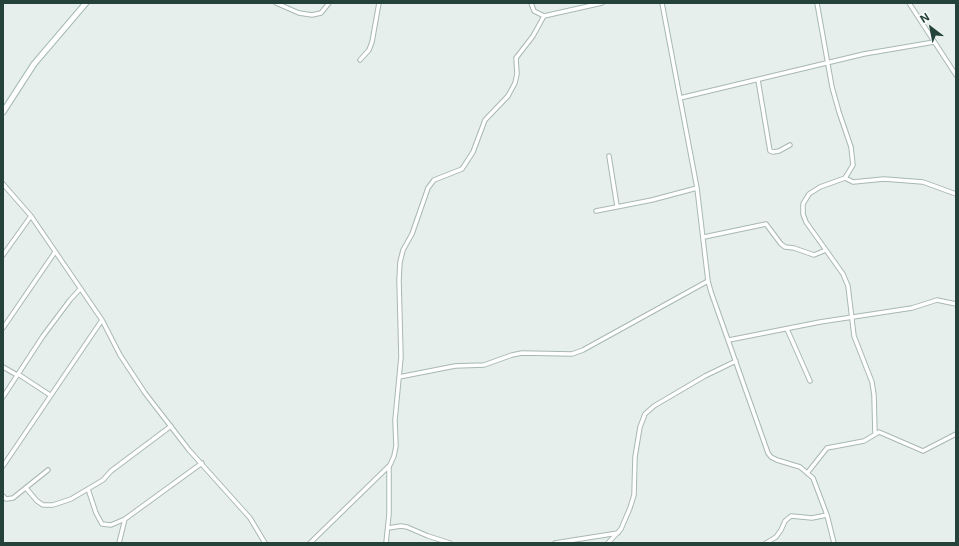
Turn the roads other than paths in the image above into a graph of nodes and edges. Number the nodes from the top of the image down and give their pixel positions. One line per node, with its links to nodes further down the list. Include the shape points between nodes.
1 (86, 3): 17 (main road, via 34,64)
2 (276, 3): 3 (street, via 299,13 312,15 320,13)
3 (329, 3)
4 (379, 3): 12 (street, via 372,42)
5 (531, 3): 10 (street, via 534,11)
6 (602, 3): 10 (street)
7 (662, 3): 16 (street)
8 (817, 3): 13 (street)
9 (910, 3): 11 (street)
10 (544, 16): 42 (street, via 516,58 515,83 508,96 485,120 473,152 462,169 434,180 425,195 400,262)
11 (934, 42): 13 (street); 14 (street)
12 (360, 60)
13 (829, 63): 15 (street); 20 (street, via 838,112 853,155 853,165)
14 (956, 75)
15 (758, 80): 16 (street); 18 (street, via 770,151)
16 (680, 98): 22 (street)
17 (3, 112)
18 (790, 145)
19 (609, 156): 24 (street)
20 (845, 178): 23 (street, via 853,182 923,182); 28 (street, via 820,187 809,194 803,204 806,222)
21 (3, 184): 26 (street)
22 (697, 188): 24 (street); 27 (street)
23 (956, 194)
24 (617, 206): 25 (street)
25 (596, 210)
26 (31, 216): 29 (street); 30 (street)
27 (704, 236): 28 (street, via 766,224 785,247 811,255); 31 (street)
28 (826, 250): 34 (street, via 848,286)
29 (55, 252): 32 (street); 36 (street)
30 (3, 255)
31 (708, 281): 38 (street); 42 (street, via 572,354 512,354 484,365 455,366)
32 (80, 289): 35 (street); 41 (street, via 43,336)
33 (956, 304): 34 (street, via 937,300 912,308)
34 (851, 317): 37 (street); 47 (street, via 857,345 872,382)
35 (102, 320): 44 (street); 46 (street, via 130,371)
36 (3, 328)
37 (787, 329): 38 (street); 43 (street)
38 (729, 340): 39 (street)
39 (736, 361): 53 (street, via 768,453 777,460); 60 (street, via 705,376 645,414 635,457 634,495 625,522)
40 (3, 367): 41 (street)
41 (18, 375): 44 (street); 45 (street)
42 (399, 377): 51 (street, via 395,420 396,446)
43 (810, 381)
44 (50, 395): 50 (street)
45 (3, 398)
46 (171, 426): 49 (street); 55 (street)
47 (875, 434): 48 (street, via 882,431 923,451); 53 (street, via 857,443 827,448)
48 (956, 434)
49 (202, 463): 58 (street); 62 (street, via 250,518)
50 (3, 466)
51 (388, 466): 59 (street); 63 (street)
52 (48, 470): 54 (street)
53 (808, 472): 57 (street, via 817,486)
54 (26, 488): 55 (street, via 40,504 47,506); 56 (street, via 10,499)
55 (88, 490): 58 (street, via 102,524 111,525)
56 (3, 496)
57 (827, 515): 68 (street, via 812,518 791,516 776,537); 69 (street)
58 (125, 519): 61 (street)
59 (388, 528): 64 (street); 65 (street, via 408,527)
60 (618, 533): 66 (street); 67 (street)
61 (119, 543)
62 (265, 543)
63 (310, 543)
64 (386, 543)
65 (450, 543)
66 (555, 543)
67 (608, 543)
68 (766, 543)
69 (834, 543)

